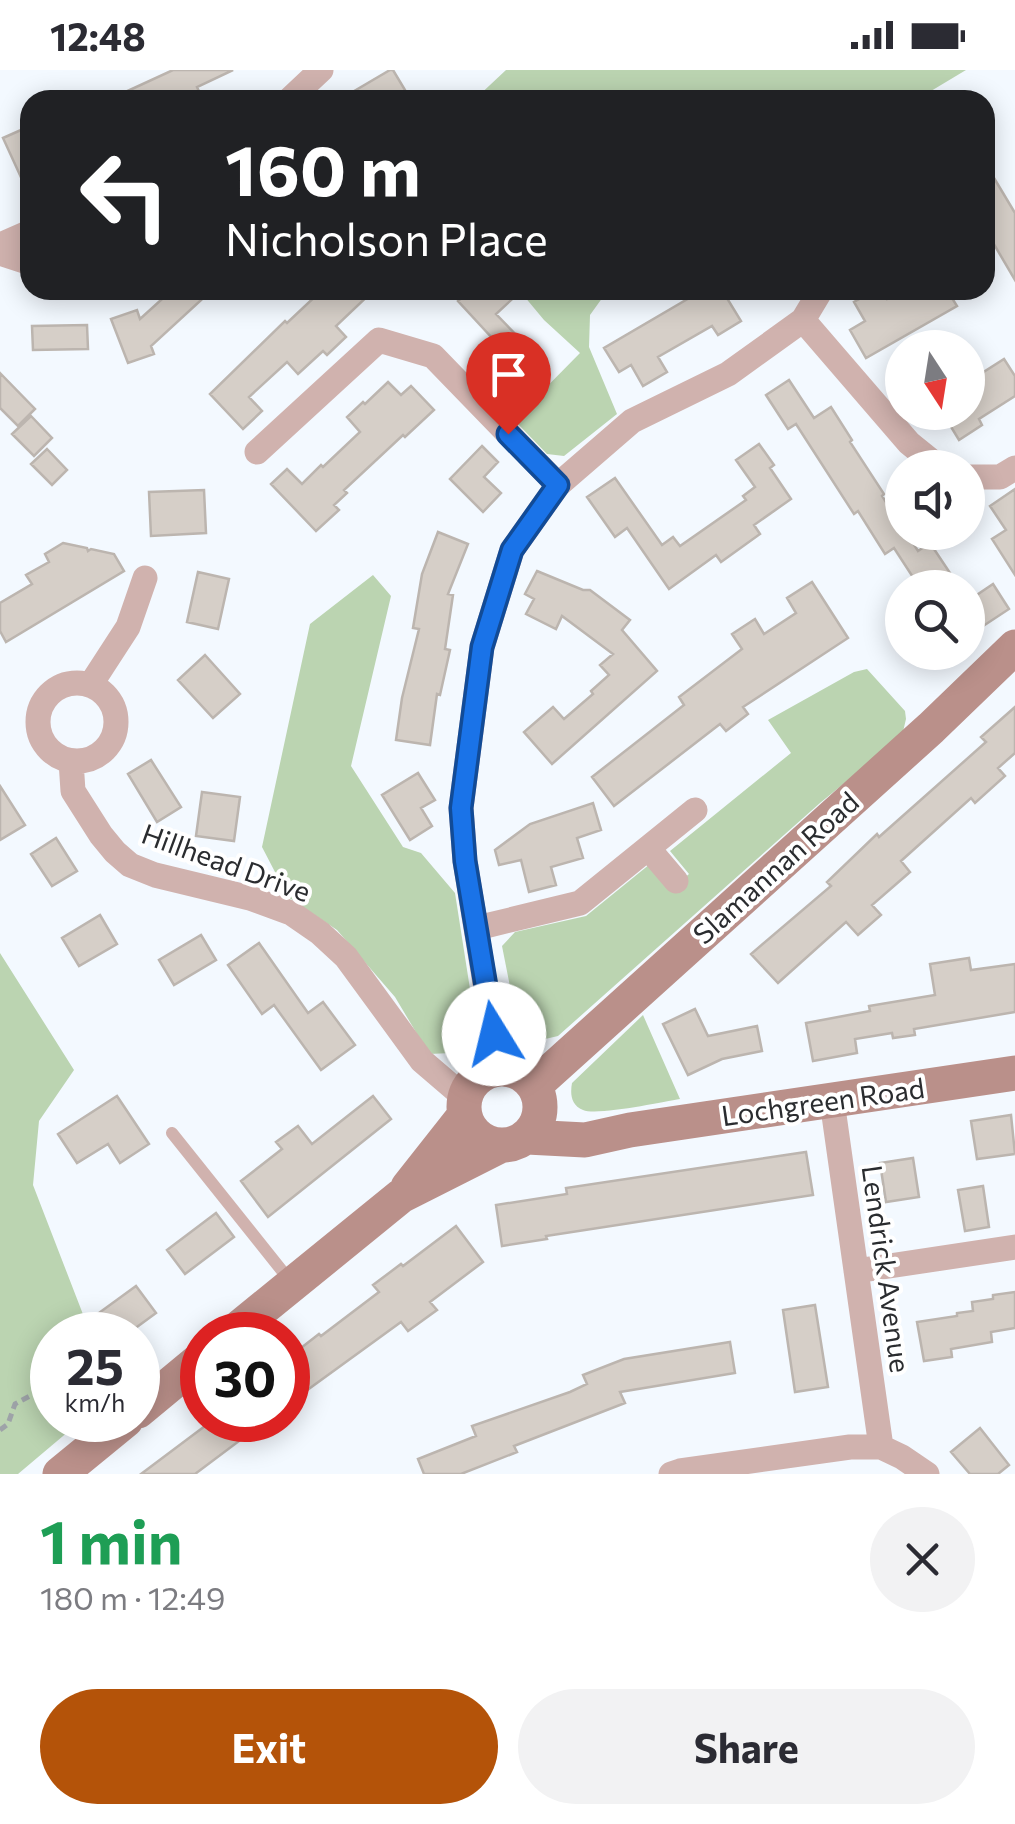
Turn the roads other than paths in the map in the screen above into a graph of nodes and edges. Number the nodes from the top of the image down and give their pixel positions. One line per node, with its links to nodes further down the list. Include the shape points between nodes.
1 (321, 70): 2 (street)
2 (299, 90)
3 (815, 300): 4 (street)
4 (802, 320): 5 (street); 9 (street, via 728,374 632,421)
5 (917, 450)
6 (257, 452): 9 (street, via 379,340 433,356)
7 (1015, 468): 8 (street)
8 (985, 477)
9 (558, 485): 17 (street, via 512,550 482,647 461,808)
10 (145, 578): 12 (street, via 128,627)
11 (1015, 647): 22 (main road, Slamannan Road)
12 (91, 684): 13 (street, via 109,698 117,720 111,742 94,758); 13 (street, via 69,682 50,693 38,712 39,734 51,752)
13 (71, 761): 21 (street, Hillhead Drive, via 73,790 115,852 156,875 290,913 320,933)
14 (695, 810): 15 (street)
15 (648, 848): 16 (street); 17 (street, via 580,902)
16 (676, 881)
17 (477, 928): 18 (street)
18 (499, 1069): 21 (main road, Slamannan Road, via 469,1086); 22 (main road, via 519,1072)
19 (1015, 1073): 20 (main road, Lochgreen Road)
20 (832, 1100): 22 (main road, Lochgreen Road, via 630,1130); 26 (street, Lendrick Avenue)
21 (464, 1107): 22 (main road, via 469,1128 488,1144); 24 (main road, Slamannan Road)
22 (525, 1118): 24 (main road, Slamannan Road)
23 (172, 1133): 27 (lane)
24 (401, 1196): 27 (main road, Slamannan Road)
25 (1015, 1247): 26 (street)
26 (856, 1271): 32 (street, Lendrick Avenue)
27 (292, 1284): 28 (main road, Slamannan Road)
28 (258, 1312)
29 (180, 1376): 30 (main road)
30 (160, 1393)
31 (99, 1442): 34 (main road)
32 (880, 1447): 33 (street); 35 (street)
33 (677, 1473)
34 (60, 1474)
35 (927, 1474)

